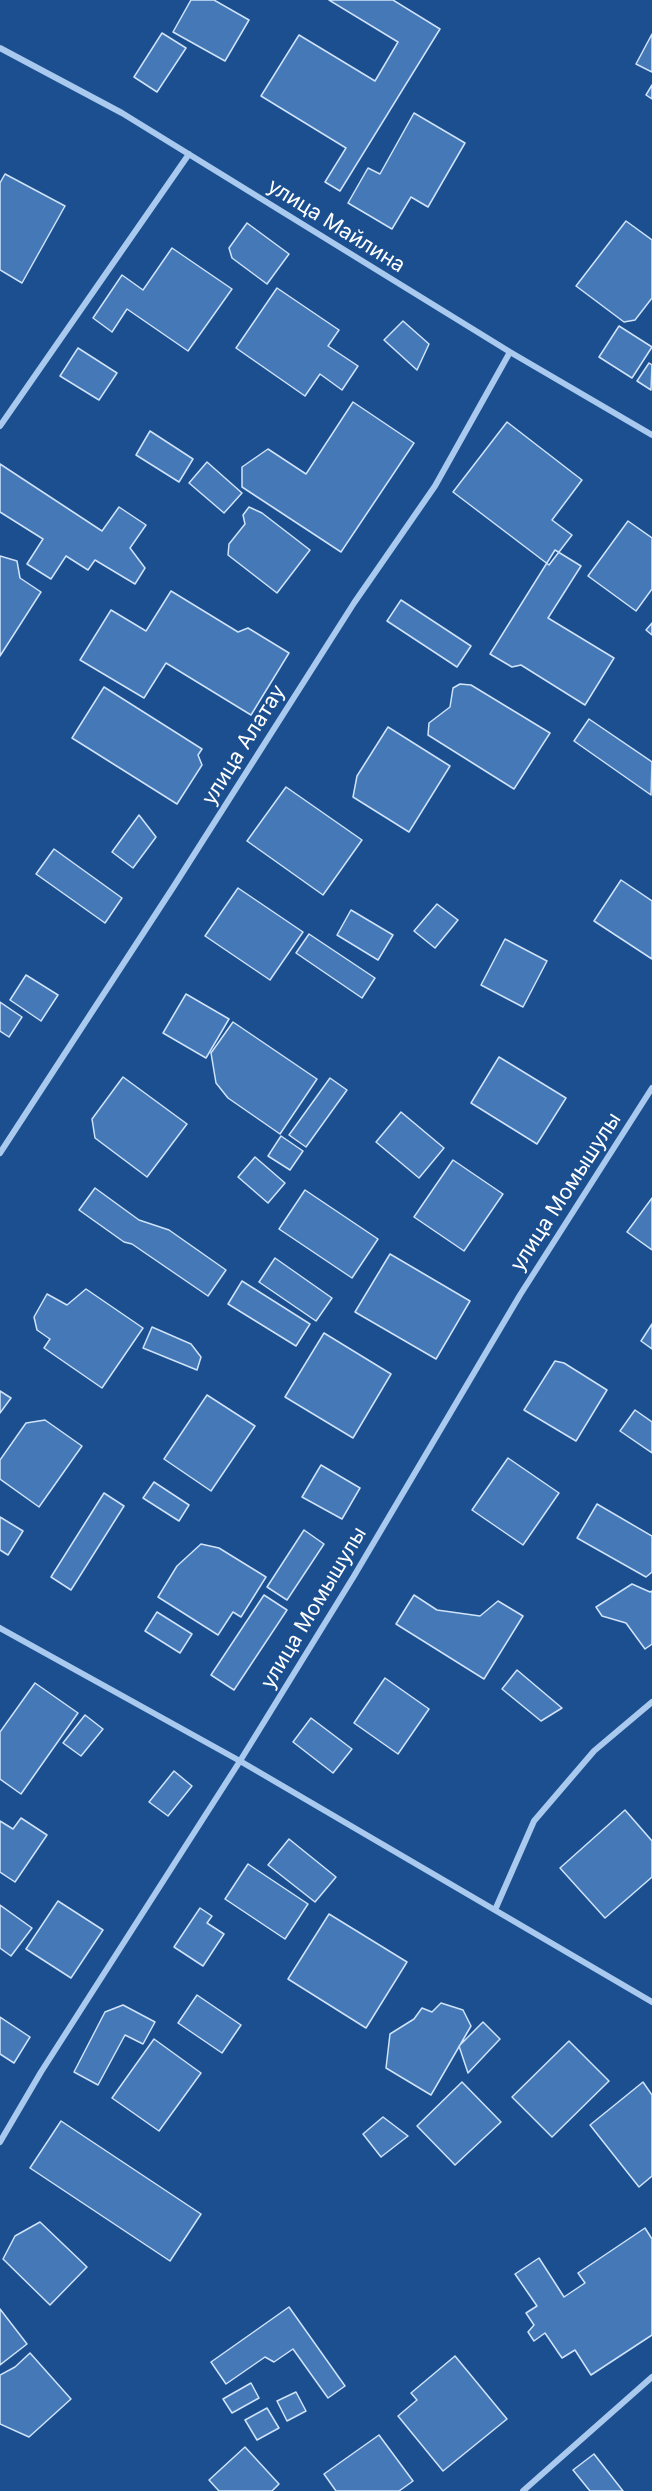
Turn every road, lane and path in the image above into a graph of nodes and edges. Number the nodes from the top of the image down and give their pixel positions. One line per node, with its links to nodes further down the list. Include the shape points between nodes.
1 (0, 48): 2 (street, улица Майлина)
2 (189, 154): 3 (street, улица Майлина); 4 (street)
3 (510, 352): 5 (street, улица Майлина); 7 (street, улица Алатау, via 435,486 354,603)
4 (0, 426)
5 (652, 435)
6 (652, 1088): 10 (street, улица Момышулы, via 520,1295)
7 (0, 1153)
8 (0, 1628): 10 (street)
9 (652, 1702): 11 (street, via 594,1750 534,1821)
10 (240, 1761): 11 (street); 13 (street, улица Момышулы)
11 (495, 1910): 12 (street)
12 (652, 2002)
13 (0, 2142)
14 (652, 2377): 15 (street)
15 (523, 2491)

